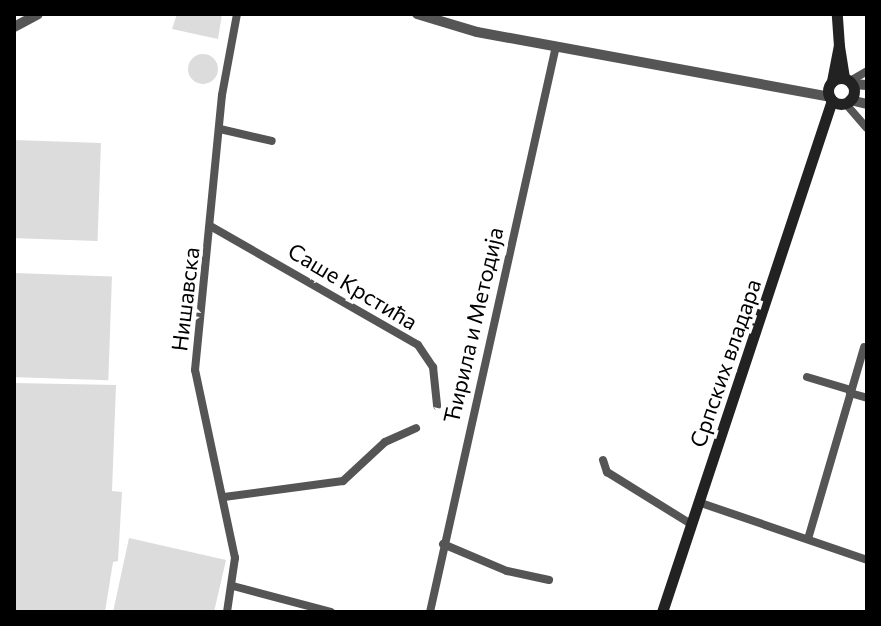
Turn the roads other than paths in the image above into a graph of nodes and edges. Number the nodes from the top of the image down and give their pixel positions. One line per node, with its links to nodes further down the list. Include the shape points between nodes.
1 (38, 14): 5 (street)
2 (237, 14): 14 (street, Нишавска)
3 (417, 14): 6 (street)
4 (837, 14): 8 (main road)
5 (14, 27)
6 (556, 46): 10 (street); 28 (street, Ћирила и Методија)
7 (867, 71): 8 (street)
8 (842, 82): 9 (street); 10 (street); 11 (main road); 11 (main road)
9 (867, 85)
10 (805, 90): 11 (street)
11 (839, 101): 12 (street); 13 (street); 25 (main road, Српских владара, via 825,126)
12 (867, 104)
13 (867, 128)
14 (220, 129): 15 (street); 16 (street, Нишавска)
15 (272, 141)
16 (212, 227): 21 (street, Саше Крстића, via 413,341 433,367); 24 (street, Нишавска, via 195,370)
17 (864, 347): 19 (street)
18 (807, 377): 19 (street)
19 (851, 392): 20 (street); 27 (street)
20 (867, 398)
21 (437, 406)
22 (416, 428): 24 (street, via 385,442 343,481)
23 (603, 460): 26 (street, via 607,472)
24 (224, 497): 31 (street, Нишавска, via 235,558)
25 (698, 502): 26 (main road, Српских владара); 27 (street)
26 (691, 524): 35 (main road, Српских владара)
27 (808, 539): 29 (street)
28 (443, 544): 30 (street, via 507,571); 34 (street, Ћирила и Методија)
29 (867, 560)
30 (549, 580)
31 (233, 586): 32 (street, Нишавска); 33 (street)
32 (227, 612)
33 (331, 612)
34 (430, 612)
35 (662, 612)

